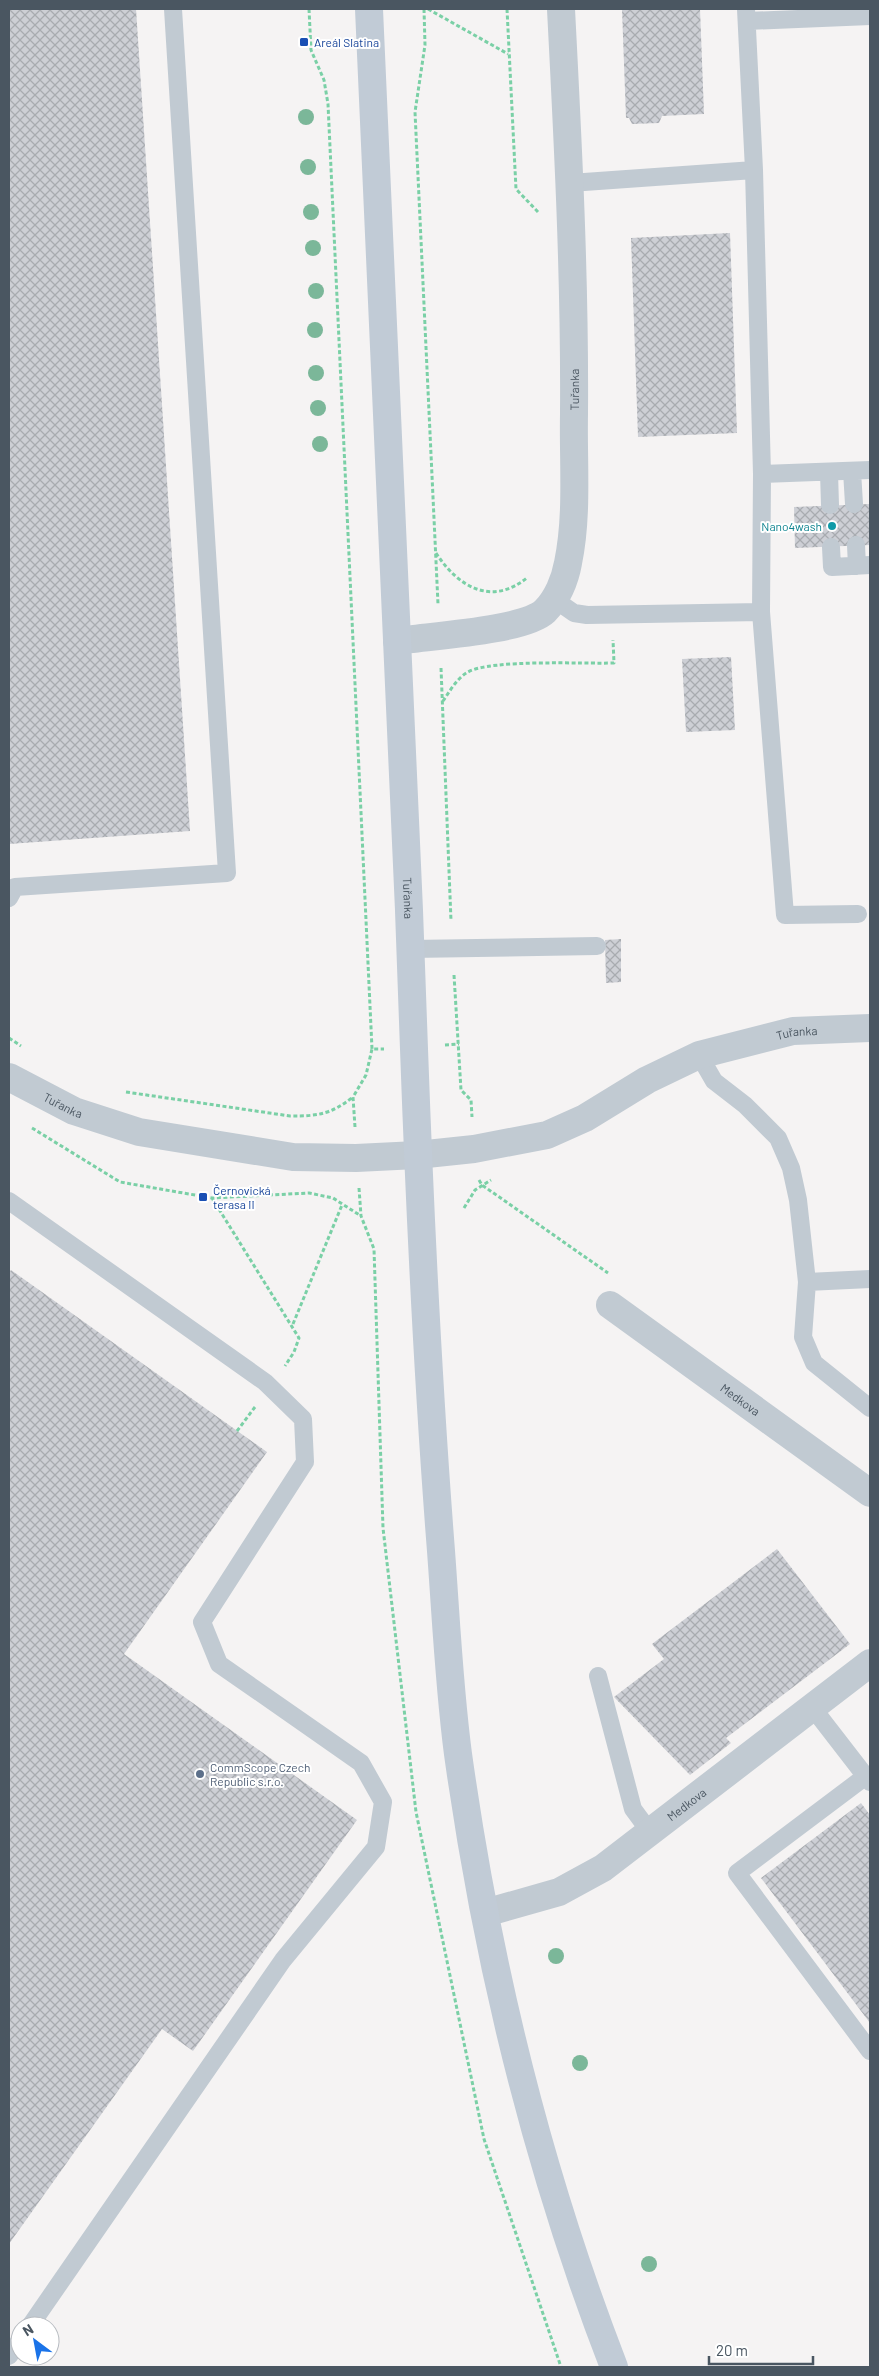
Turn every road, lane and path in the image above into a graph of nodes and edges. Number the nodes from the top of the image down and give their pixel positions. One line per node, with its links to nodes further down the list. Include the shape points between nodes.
1 (173, 9): 31 (lane, via 227,873 16,887)
2 (309, 9): 38 (path, via 311,50 324,80 328,104)
3 (369, 9): 29 (street, Tuřanka)
4 (424, 9): 22 (path, via 425,45 415,112)
5 (428, 9): 10 (path)
6 (507, 9): 10 (path)
7 (561, 9): 12 (street, Tuřanka)
8 (746, 15): 9 (lane); 11 (lane)
9 (870, 16)
10 (509, 55): 13 (path, via 516,189)
11 (754, 170): 12 (lane); 17 (lane)
12 (570, 183): 25 (street, Tuřanka, via 575,312 573,521 568,563 561,588)
13 (542, 216)
14 (870, 470): 15 (lane)
15 (852, 471): 16 (lane); 18 (lane)
16 (829, 472): 17 (lane); 19 (lane)
17 (762, 474): 26 (lane)
18 (854, 504)
19 (830, 505)
20 (856, 546): 23 (lane)
21 (831, 547): 23 (lane, via 832,567)
22 (436, 553): 24 (path, via 455,577 468,587 485,592 522,582); 28 (path)
23 (864, 566)
24 (535, 571)
25 (554, 599): 27 (lane, via 574,613); 28 (street, Tuřanka, via 535,619 523,623)
26 (761, 612): 27 (lane); 32 (lane, via 785,915)
27 (612, 615): 30 (path, via 614,664 488,666 468,672)
28 (440, 635): 29 (street, Tuřanka); 30 (path)
29 (396, 641): 34 (street, Tuřanka)
30 (442, 701): 35 (path)
31 (9, 898)
32 (858, 914)
33 (597, 946): 35 (lane)
34 (410, 949): 35 (lane); 46 (street, Tuřanka)
35 (452, 949): 45 (path, via 461,1090 471,1100)
36 (870, 1028): 40 (street, Tuřanka, via 793,1031)
37 (9, 1038): 39 (path)
38 (372, 1049)
39 (29, 1052)
40 (699, 1056): 45 (street, Tuřanka, via 647,1080 585,1118 547,1135); 54 (lane, via 714,1081 745,1105 778,1138 798,1200)
41 (9, 1077): 46 (street, Tuřanka, via 74,1111 139,1132 293,1157)
42 (124, 1092): 43 (path, via 290,1116 317,1116 331,1112)
43 (353, 1097)
44 (31, 1127): 48 (path, via 120,1182)
45 (474, 1149): 46 (street, Tuřanka)
46 (417, 1155): 65 (street, via 431,1428 451,1682 458,1752)
47 (493, 1179): 51 (path, via 475,1190)
48 (212, 1198): 50 (path, via 309,1193 333,1198); 56 (path)
49 (9, 1201): 67 (lane, via 265,1382 303,1419 305,1462 202,1622 219,1664 361,1763 383,1802 376,1847 283,1960)
50 (342, 1204): 52 (path); 56 (path)
51 (464, 1208)
52 (361, 1216)
53 (870, 1279): 54 (lane)
54 (807, 1282): 58 (lane, via 803,1337 814,1363)
55 (610, 1306): 59 (street, Medkova)
56 (293, 1324): 57 (path, via 299,1338)
57 (294, 1352)
58 (870, 1408)
59 (870, 1493)
60 (870, 1663): 62 (street, Medkova)
61 (598, 1676): 64 (lane, via 633,1809)
62 (812, 1707): 63 (lane); 64 (street, Medkova)
63 (868, 1779): 66 (lane, via 737,1873)
64 (650, 1832): 65 (street, Medkova, via 603,1868 559,1892)
65 (485, 1913): 68 (street, via 503,1999 547,2166 573,2254)
66 (870, 2051)
67 (37, 2316)
68 (614, 2367)

